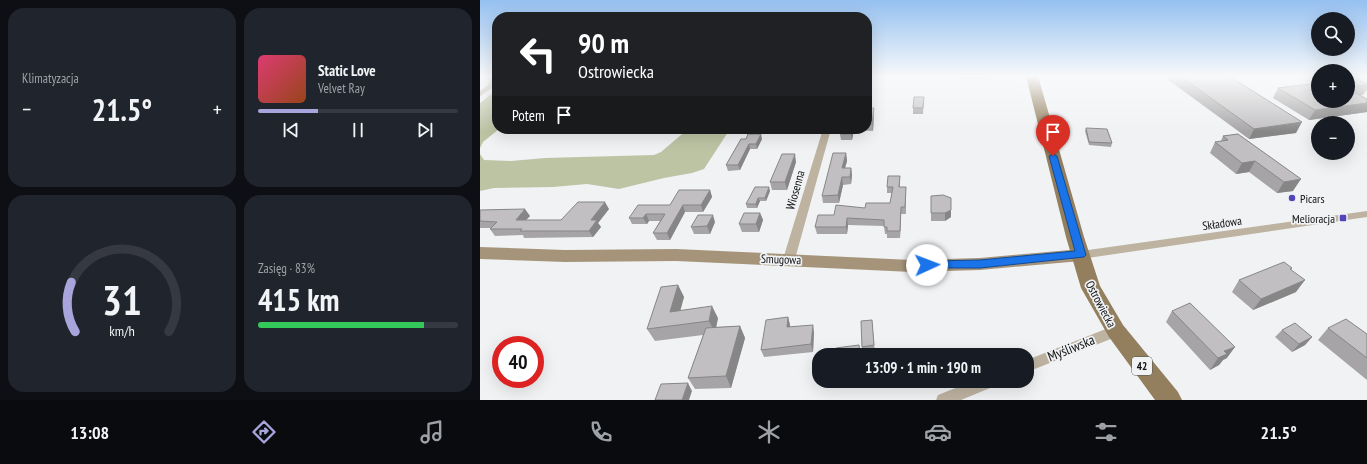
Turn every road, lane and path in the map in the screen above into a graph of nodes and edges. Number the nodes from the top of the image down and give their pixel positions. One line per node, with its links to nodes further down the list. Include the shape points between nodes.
1 (1037, 95): 5 (main road, Ostrowiecka / 42)
2 (826, 134): 6 (street, Wiosenna)
3 (1367, 214): 5 (street, Składowa)
4 (480, 253): 6 (street, Smugowa)
5 (1081, 255): 6 (street, Smugowa, via 980,264 912,266); 7 (main road, Ostrowiecka / 42, via 1091,288)
6 (789, 259)
7 (1116, 331): 8 (street, Myśliwska); 11 (main road, Ostrowiecka / 42)
8 (1034, 363)
9 (973, 388): 10 (street)
10 (943, 400)
11 (1170, 400)

